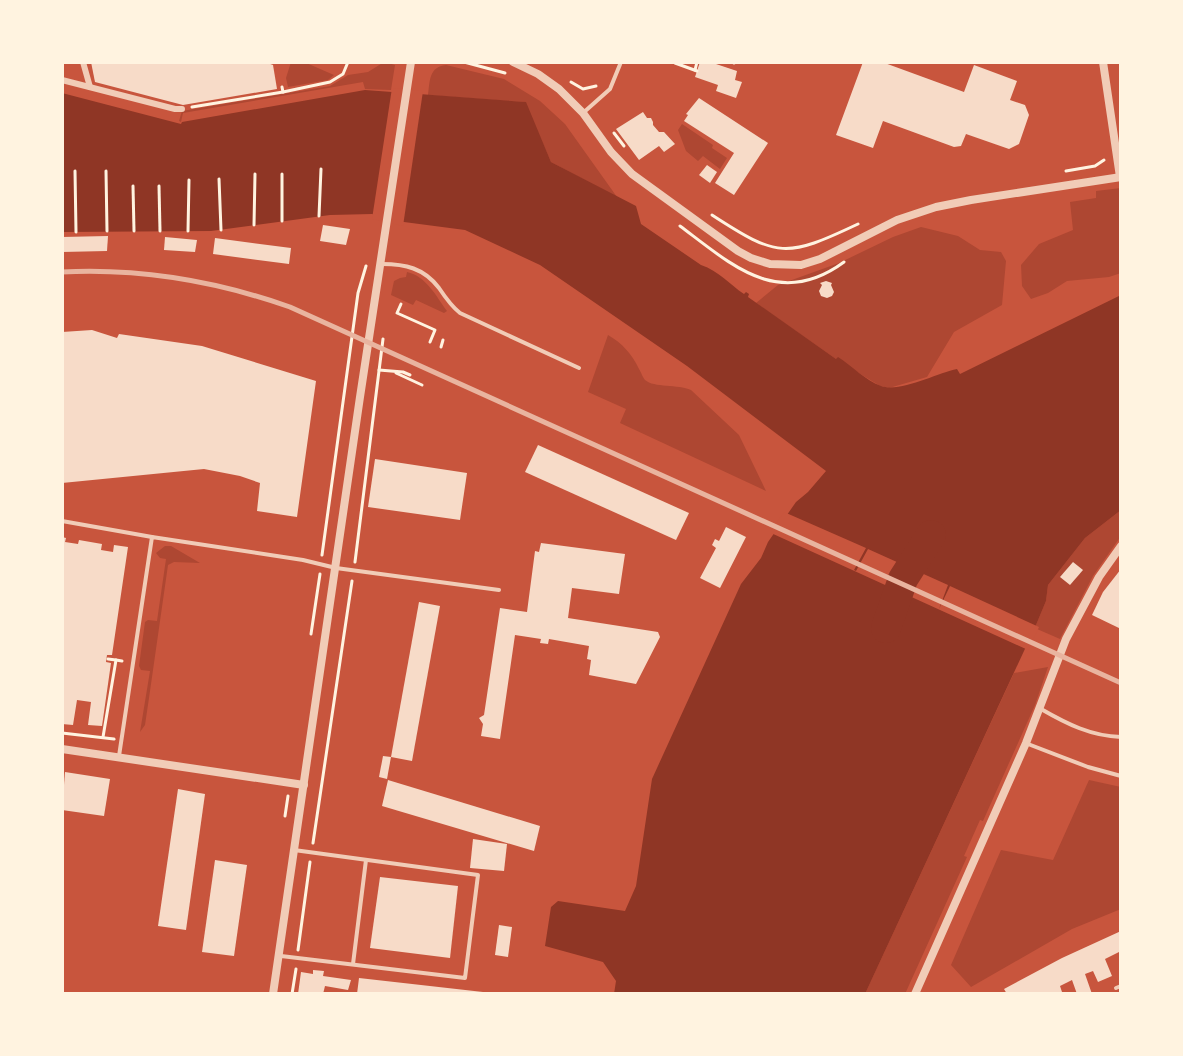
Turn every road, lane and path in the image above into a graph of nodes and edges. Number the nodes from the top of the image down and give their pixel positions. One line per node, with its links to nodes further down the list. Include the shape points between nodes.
1 (83, 62): 14 (street)
2 (348, 62): 17 (path, via 343,74 330,82)
3 (411, 62): 47 (street)
4 (464, 62): 10 (path)
5 (513, 62): 18 (street, via 545,78)
6 (621, 62): 16 (lane, via 610,89)
7 (697, 62): 9 (path, via 696,70)
8 (1103, 62): 28 (street)
9 (675, 63)
10 (511, 75)
11 (568, 79): 15 (path)
12 (62, 80): 14 (street)
13 (601, 82): 15 (path)
14 (90, 87): 17 (street)
15 (583, 89): 16 (path)
16 (593, 105): 18 (lane)
17 (182, 109)
18 (583, 113): 28 (street, via 638,178 744,254 775,265 811,262 943,205)
19 (612, 130): 20 (path)
20 (628, 152)
21 (1105, 153): 25 (path, via 1098,165)
22 (321, 169): 34 (path)
23 (75, 171): 44 (path)
24 (106, 171): 40 (path)
25 (1058, 173)
26 (255, 174): 38 (path)
27 (282, 174): 36 (path)
28 (1121, 177)
29 (219, 179): 39 (path)
30 (189, 180): 43 (path)
31 (133, 186): 41 (path)
32 (159, 186): 42 (path)
33 (710, 213): 35 (path, via 759,243 786,249 822,241)
34 (319, 216)
35 (868, 219)
36 (282, 221)
37 (677, 224): 46 (path, via 739,270 763,279 803,281)
38 (254, 225)
39 (221, 230)
40 (107, 231)
41 (134, 231)
42 (160, 231)
43 (188, 231)
44 (76, 232)
45 (368, 258): 61 (path, via 358,293)
46 (845, 261)
47 (381, 263): 53 (lane, via 422,271 460,313); 62 (street)
48 (401, 304): 51 (path, via 397,313 435,330)
49 (384, 328): 54 (path)
50 (443, 340): 52 (path)
51 (430, 342)
52 (441, 347)
53 (579, 368)
54 (379, 370): 55 (path); 63 (path)
55 (395, 372): 56 (path); 57 (path)
56 (410, 375)
57 (422, 385)
58 (62, 521): 59 (lane)
59 (152, 537): 61 (lane); 68 (lane)
60 (1121, 546): 69 (street, via 1066,639)
61 (321, 563): 62 (lane); 65 (path)
62 (336, 568): 63 (lane); 79 (street)
63 (354, 570): 64 (lane); 82 (path)
64 (499, 590)
65 (311, 639)
66 (108, 659): 67 (path)
67 (116, 660): 68 (path); 71 (path)
68 (133, 663): 73 (lane)
69 (1040, 708): 72 (lane, via 1088,732); 74 (street)
70 (62, 733): 71 (path)
71 (103, 737): 73 (path)
72 (1121, 737)
73 (121, 740): 76 (lane)
74 (1026, 743): 77 (lane); 89 (street)
75 (62, 749): 76 (street)
76 (119, 756): 78 (street)
77 (1121, 776)
78 (289, 783): 79 (street); 80 (path)
79 (304, 785): 81 (street)
80 (283, 828)
81 (294, 850): 82 (lane); 84 (street)
82 (312, 852): 83 (lane); 85 (path)
83 (366, 860): 86 (lane); 86 (lane, via 478,875 465,978)
84 (278, 956): 85 (lane); 87 (street)
85 (297, 958): 86 (lane); 88 (path)
86 (352, 965)
87 (273, 994)
88 (292, 994)
89 (915, 994)

